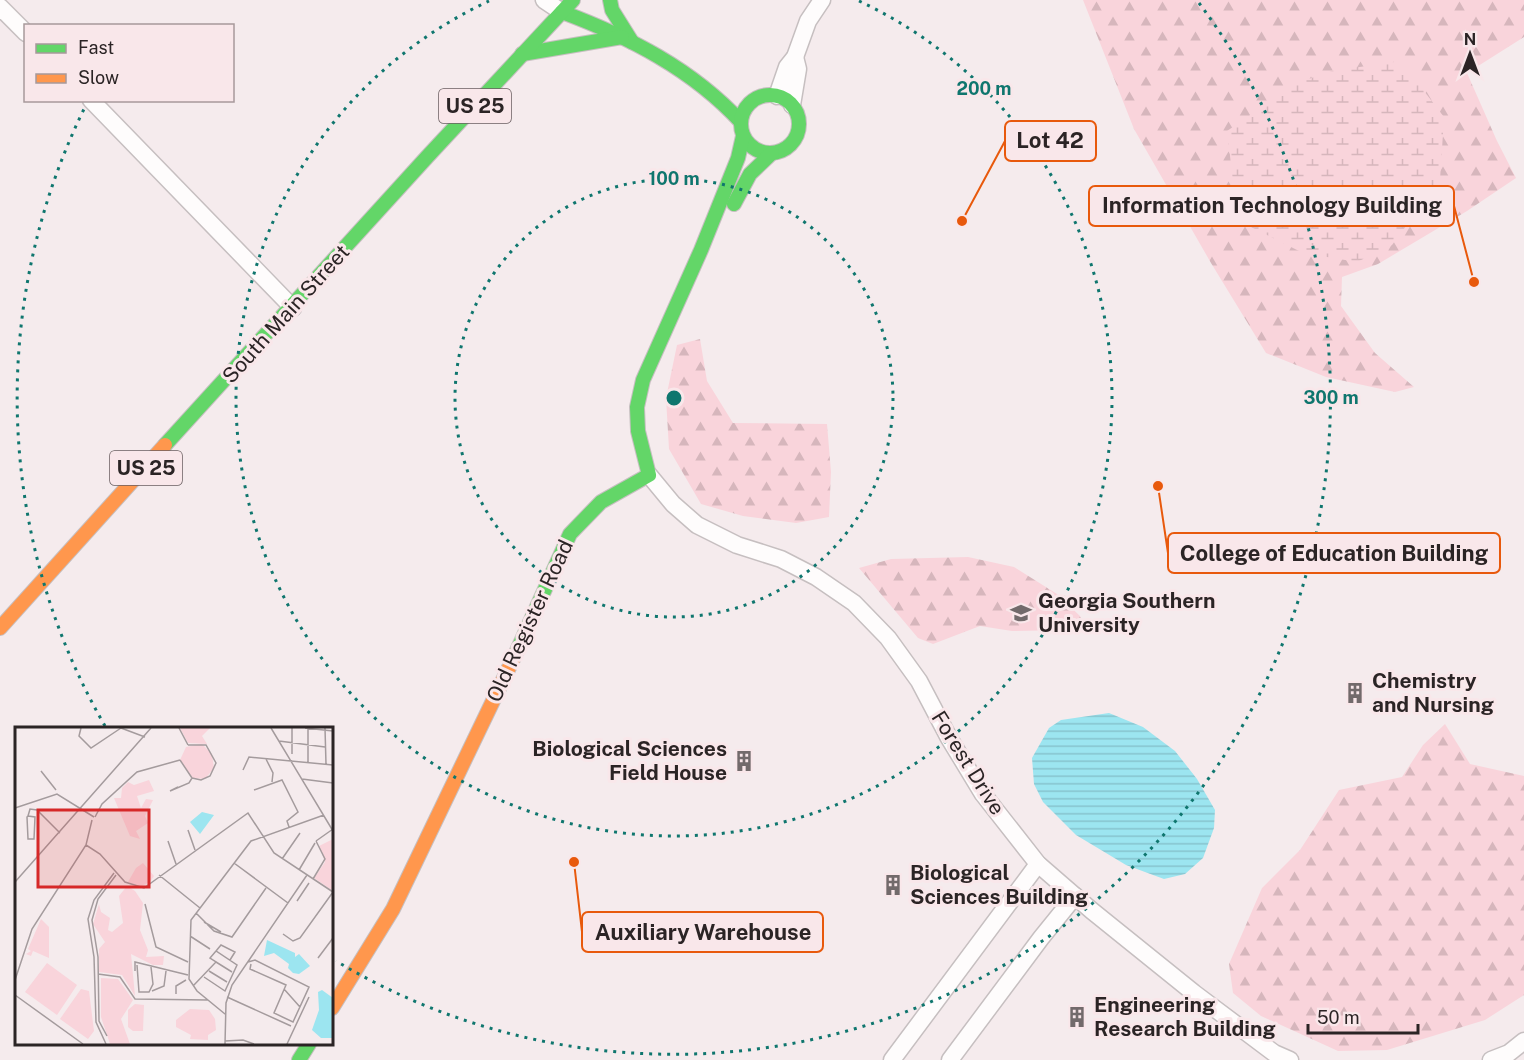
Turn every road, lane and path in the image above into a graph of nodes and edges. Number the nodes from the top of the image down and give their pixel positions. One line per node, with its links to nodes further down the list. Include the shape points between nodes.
1 (544, 0): 4 (street)
2 (610, 0): 7 (street)
3 (822, 0): 9 (street, via 808,21)
4 (567, 6): 7 (street); 8 (street, South Main Street / US 25)
5 (0, 7): 6 (street)
6 (24, 31)
7 (628, 41): 8 (street); 10 (street)
8 (522, 54): 19 (street, South Main Street / US 25)
9 (795, 57): 13 (street); 15 (street, via 798,69)
10 (695, 78): 11 (street); 16 (street, via 728,105)
11 (725, 88)
12 (746, 95): 13 (street)
13 (771, 96): 15 (street); 16 (street, via 749,104 743,112)
14 (93, 102): 19 (street)
15 (792, 105): 17 (street, via 798,120 796,135 787,147)
16 (742, 129): 17 (street, via 754,148); 18 (street, via 738,158)
17 (772, 153): 18 (street, via 750,174)
18 (701, 250): 20 (street, via 643,380 637,407 638,431)
19 (293, 308): 21 (street, South Main Street / US 25)
20 (649, 475): 22 (street, Forest Drive, via 697,525 737,545 781,559 854,603 888,638 919,681 983,794); 24 (street, Old Register Road, via 601,502 570,534 393,909)
21 (0, 628)
22 (1038, 864): 23 (street, Forest Drive); 28 (street)
23 (1075, 896): 29 (street); 30 (street, Forest Drive, via 1194,993 1274,1053)
24 (333, 1006)
25 (1524, 1041): 31 (street)
26 (308, 1045): 27 (street)
27 (299, 1060)
28 (892, 1060)
29 (950, 1060)
30 (1290, 1060)
31 (1491, 1060)

